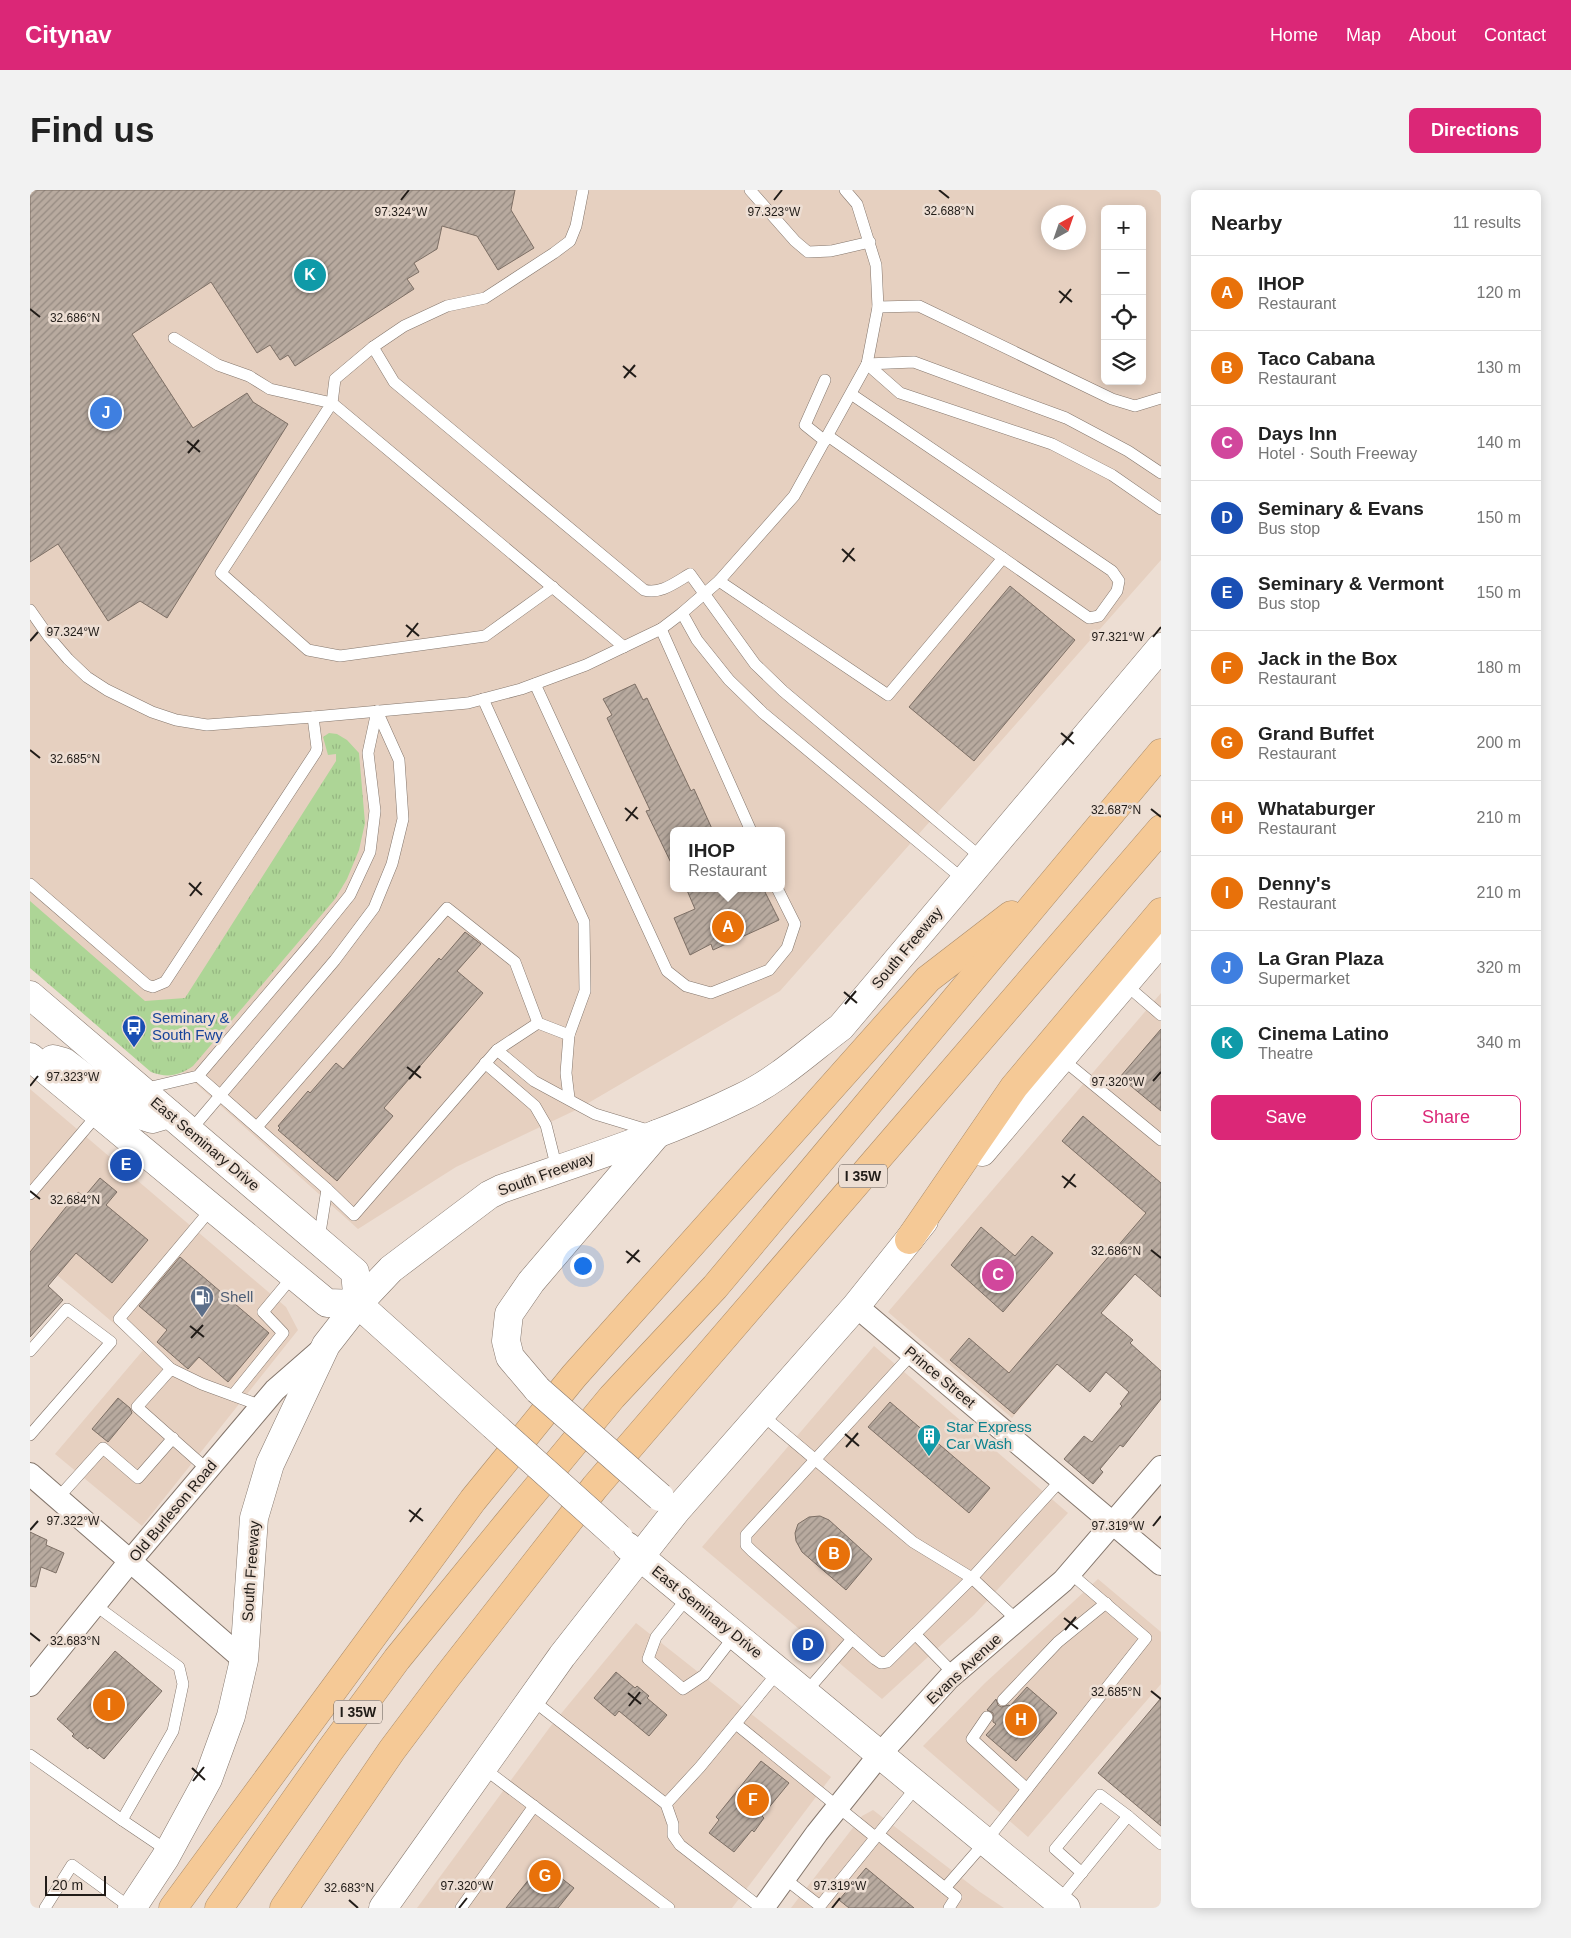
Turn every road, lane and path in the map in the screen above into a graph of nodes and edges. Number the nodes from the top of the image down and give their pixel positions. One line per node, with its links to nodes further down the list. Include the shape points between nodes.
1 (583, 190): 7 (lane, via 570,241 554,254 485,298 447,306 404,326)
2 (750, 190): 4 (lane, via 808,252 831,252)
3 (845, 190): 4 (lane, via 857,204)
4 (870, 242): 5 (lane, via 876,265)
5 (878, 307): 8 (lane); 11 (lane, via 919,306 1112,399 1135,406)
6 (174, 338): 12 (lane, via 218,365 249,376 270,389)
7 (372, 347): 12 (lane, via 335,379); 19 (lane, via 394,382 644,590 659,590 690,574)
8 (867, 364): 10 (lane); 14 (lane, via 914,362 1057,415 1128,451); 15 (lane, via 900,393 1052,444 1112,475)
9 (824, 380): 13 (lane, via 805,425)
10 (850, 394): 13 (lane); 16 (lane, via 1112,572 1119,581 1118,591 1099,616 1089,618)
11 (1161, 398)
12 (332, 403): 18 (lane); 18 (lane, via 221,573 308,650 340,656 485,636)
13 (826, 438): 16 (lane); 17 (lane, via 794,496)
14 (1161, 473)
15 (1161, 509)
16 (1003, 558): 17 (lane, via 888,695)
17 (720, 581): 19 (lane)
18 (553, 587): 23 (lane)
19 (704, 595): 21 (lane); 32 (lane, via 755,664 783,691)
20 (30, 610): 28 (lane, via 49,637 87,676 107,690 152,712 207,725)
21 (682, 613): 22 (lane); 33 (lane, via 697,640 724,674 763,712)
22 (661, 629): 23 (lane); 30 (lane)
23 (624, 647): 25 (lane)
24 (1161, 647): 32 (main road, South Freeway)
25 (535, 684): 26 (lane); 36 (lane, via 667,971 686,986 711,993 768,970 787,948 795,924)
26 (483, 699): 27 (lane); 43 (lane, via 584,922 585,991)
27 (377, 711): 28 (lane); 49 (lane, via 368,753 374,811 370,852 350,895); 51 (lane, via 399,760 403,819 392,864 374,908)
28 (313, 718): 34 (lane, via 316,752 165,982 153,987 147,985)
29 (1161, 753): 35 (highway, I 35W)
30 (749, 827)
31 (1161, 829): 129 (highway, I 35W, via 595,1488 392,1750)
32 (983, 859): 33 (main road, South Freeway)
33 (965, 880): 57 (main road, South Freeway, via 841,1027 784,1071 743,1096)
34 (30, 884)
35 (1052, 884): 127 (highway, via 928,979 574,1376 473,1500); 128 (highway, I 35W, via 715,1287 612,1397 397,1659)
36 (778, 892)
37 (1161, 912): 63 (highway, via 1014,1087)
38 (1161, 942): 39 (main road)
39 (1125, 984): 41 (lane); 47 (main road)
40 (30, 995): 50 (main road, East Seminary Drive)
41 (1161, 1015)
42 (538, 1023): 43 (lane); 44 (lane); 55 (lane, via 515,962 447,908)
43 (569, 1035): 52 (lane, via 566,1073)
44 (497, 1050): 48 (lane); 52 (lane, via 534,1081)
45 (30, 1052): 54 (main road, via 64,1062 130,1112 152,1119)
46 (30, 1057): 53 (main road)
47 (1061, 1058): 58 (lane); 63 (main road)
48 (486, 1063): 59 (lane, via 535,1106 546,1126); 60 (lane, via 354,1215)
49 (198, 1076): 50 (lane); 51 (lane)
50 (140, 1089): 54 (main road, East Seminary Drive)
51 (221, 1096): 55 (lane); 56 (lane)
52 (569, 1098): 57 (lane, via 595,1114)
53 (98, 1114): 61 (lane); 62 (main road)
54 (169, 1114): 56 (main road, East Seminary Drive)
55 (257, 1127): 60 (lane)
56 (190, 1132): 64 (main road, East Seminary Drive)
57 (658, 1133): 59 (main road, South Freeway); 83 (main road, bridge, via 531,1282 509,1314 506,1341 510,1358 538,1390)
58 (1161, 1140)
59 (556, 1169): 66 (main road, South Freeway, via 489,1195 391,1269)
60 (327, 1189): 64 (lane)
61 (30, 1194)
62 (212, 1208): 65 (main road); 71 (lane, via 119,1319)
63 (909, 1240): 67 (main road)
64 (319, 1241): 66 (main road, East Seminary Drive, via 355,1272)
65 (293, 1276): 66 (main road, via 327,1303); 72 (lane, via 263,1312 283,1333)
66 (358, 1304): 68 (main road, South Freeway); 85 (main road, East Seminary Drive, bridge)
67 (856, 1306): 70 (street, Prince Street); 74 (main road)
68 (326, 1345): 73 (street, Old Burleson Road, via 275,1390); 97 (main road, South Freeway, via 270,1464 254,1518)
69 (30, 1350): 75 (lane, via 67,1309 112,1342)
70 (912, 1354): 77 (lane); 81 (street, Prince Street)
71 (171, 1369): 72 (lane); 76 (lane, via 137,1407)
72 (232, 1395): 73 (lane)
73 (262, 1406): 79 (street, Old Burleson Road)
74 (761, 1414): 77 (lane); 83 (main road)
75 (30, 1435)
76 (173, 1438): 79 (lane); 82 (lane, via 138,1478 103,1448)
77 (815, 1460): 89 (lane, via 912,1542); 96 (lane, via 746,1535 746,1546)
78 (1161, 1468): 84 (street, Evans Avenue)
79 (208, 1470): 86 (street, Old Burleson Road)
80 (30, 1474): 82 (street)
81 (1061, 1480): 84 (street, Prince Street); 89 (lane)
82 (58, 1498): 86 (street)
83 (668, 1504): 85 (main road)
84 (1113, 1524): 87 (street, Prince Street); 88 (street, Evans Avenue)
85 (640, 1557): 90 (main road, East Seminary Drive); 102 (main road)
86 (131, 1560): 92 (street, Old Burleson Road); 97 (street)
87 (1161, 1564)
88 (1070, 1573): 91 (lane); 93 (street, Evans Avenue)
89 (972, 1578): 93 (lane); 94 (lane)
90 (688, 1597): 95 (main road, East Seminary Drive); 95 (lane, via 656,1638 648,1659 683,1689 704,1675)
91 (1106, 1603): 103 (lane, via 1058,1642); 110 (lane, via 1146,1638)
92 (96, 1604): 100 (street, Old Burleson Road); 115 (lane, via 179,1667 183,1684 172,1731)
93 (1017, 1620): 99 (street, Evans Avenue)
94 (915, 1634): 96 (lane, via 887,1662 881,1663); 99 (lane)
95 (735, 1635): 98 (main road, East Seminary Drive)
96 (852, 1639): 101 (lane)
97 (244, 1660): 119 (main road, South Freeway, via 231,1716 208,1779)
98 (779, 1671): 101 (main road, East Seminary Drive); 105 (lane)
99 (954, 1674): 106 (street, Evans Avenue)
100 (30, 1685)
101 (806, 1692): 106 (main road, East Seminary Drive)
102 (531, 1699): 108 (main road); 111 (lane)
103 (1003, 1700)
104 (987, 1717): 110 (lane, via 972,1739)
105 (736, 1724): 111 (lane); 113 (lane)
106 (881, 1754): 109 (main road, East Seminary Drive); 113 (street, Evans Avenue)
107 (30, 1755): 115 (lane)
108 (482, 1767): 112 (lane); 130 (main road)
109 (918, 1785): 116 (lane); 117 (main road, East Seminary Drive)
110 (1027, 1789): 117 (lane)
111 (666, 1804): 133 (lane, via 673,1835 680,1845)
112 (534, 1806): 131 (lane); 132 (lane)
113 (838, 1808): 116 (lane); 121 (street, Evans Avenue)
114 (1128, 1816): 118 (lane); 120 (lane); 120 (lane, via 1100,1795 1055,1849)
115 (122, 1820): 119 (lane)
116 (877, 1836): 122 (lane); 124 (lane)
117 (986, 1841): 122 (lane); 123 (main road, East Seminary Drive)
118 (1161, 1844)
119 (168, 1851): 126 (main road, South Freeway)
120 (1082, 1872): 123 (lane)
121 (784, 1878): 124 (lane); 133 (street, Evans Avenue)
122 (945, 1888): 134 (lane, via 956,1897)
123 (1062, 1905)
124 (820, 1907)
125 (45, 1908): 126 (lane, via 72,1865)
126 (131, 1908)
127 (173, 1908)
128 (219, 1908)
129 (284, 1908)
130 (383, 1908)
131 (461, 1908)
132 (670, 1908)
133 (762, 1908)
134 (949, 1908)

